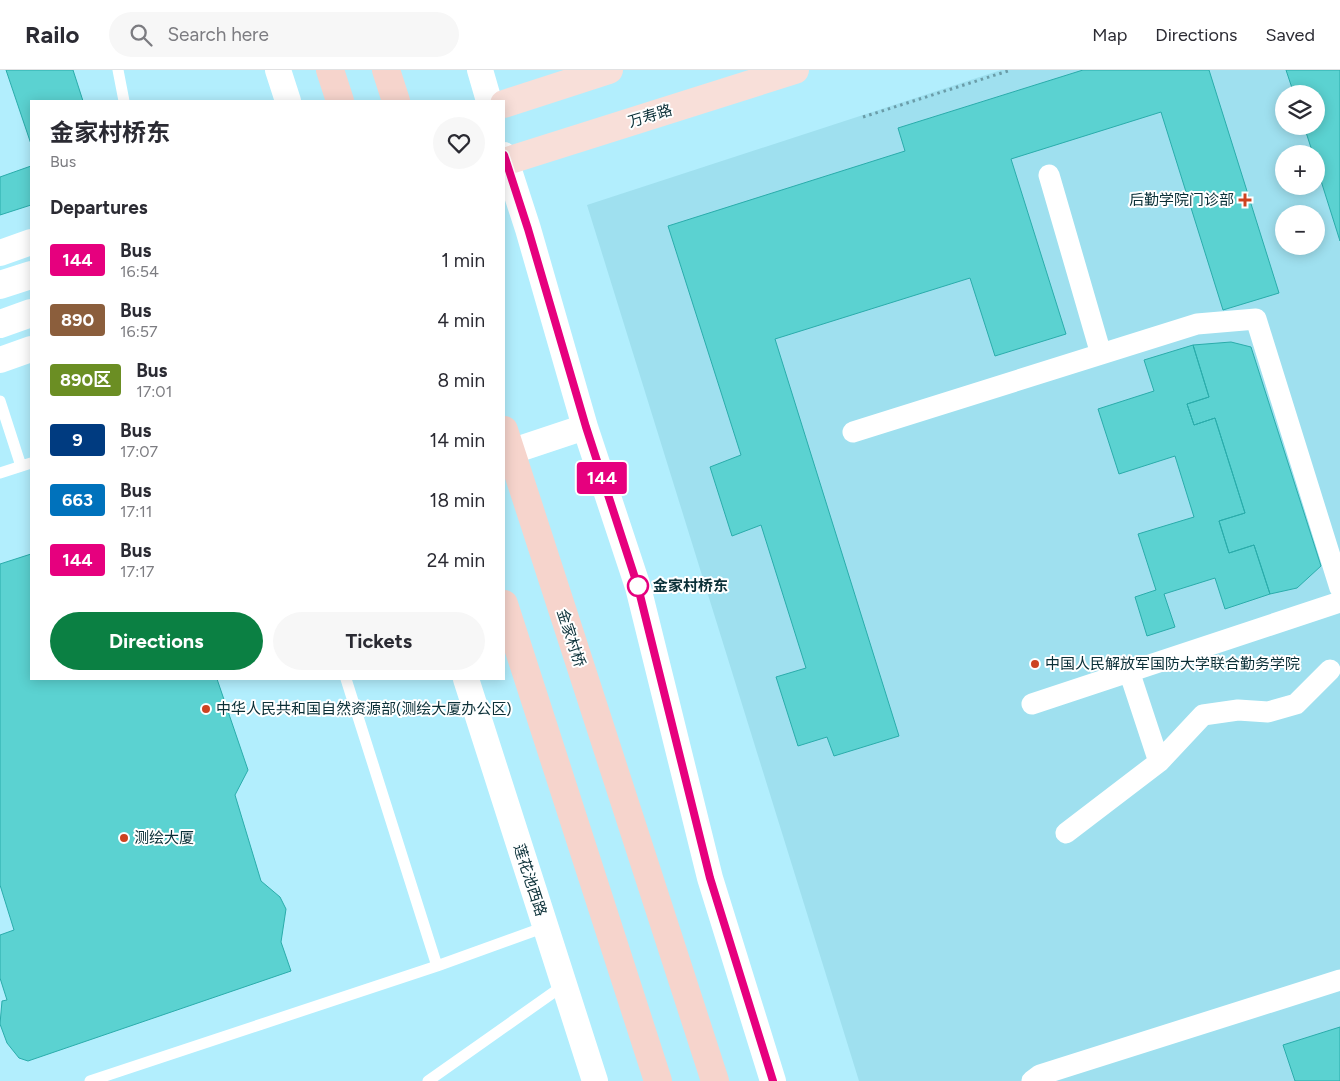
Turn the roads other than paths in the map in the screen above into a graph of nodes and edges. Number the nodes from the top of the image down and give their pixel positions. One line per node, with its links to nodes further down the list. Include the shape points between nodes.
1 (118, 70): 8 (lane)
2 (278, 70): 9 (street)
3 (330, 70): 10 (highway)
4 (386, 70): 11 (highway)
5 (480, 70): 12 (street)
6 (609, 70): 13 (main road)
7 (795, 70): 14 (main road, 万寿路)
8 (124, 100)
9 (288, 100)
10 (340, 100)
11 (396, 100)
12 (489, 100)
13 (505, 104)
14 (505, 159)
15 (505, 162): 27 (street)
16 (1049, 174): 24 (street)
17 (30, 242): 18 (street)
18 (0, 253)
19 (30, 275): 20 (main road)
20 (0, 285)
21 (30, 313): 22 (main road)
22 (0, 324)
23 (30, 349): 25 (street)
24 (1101, 354): 28 (street); 33 (street, via 1197,324 1256,319)
25 (0, 360)
26 (1, 409): 31 (lane)
27 (586, 427): 30 (street); 52 (street, via 638,587 710,878)
28 (853, 432)
29 (505, 433): 51 (highway, 金家村桥)
30 (505, 454)
31 (26, 464): 32 (lane)
32 (0, 473)
33 (1340, 588)
34 (1340, 602): 37 (street)
35 (505, 607): 50 (highway)
36 (1330, 670): 41 (street, via 1296,704 1268,712 1238,710 1203,715)
37 (1129, 671): 40 (street); 41 (street)
38 (346, 680): 44 (lane)
39 (466, 680): 43 (street, 莲花池西路)
40 (1032, 704)
41 (1160, 762): 42 (street)
42 (1066, 833)
43 (545, 927): 44 (lane); 46 (street, 莲花池西路)
44 (437, 966): 47 (lane)
45 (1340, 980): 53 (street, via 1040,1075)
46 (564, 986): 48 (lane); 49 (street, 莲花池西路)
47 (90, 1081)
48 (428, 1081)
49 (595, 1081)
50 (658, 1081)
51 (715, 1081)
52 (773, 1081)
53 (1032, 1081)

